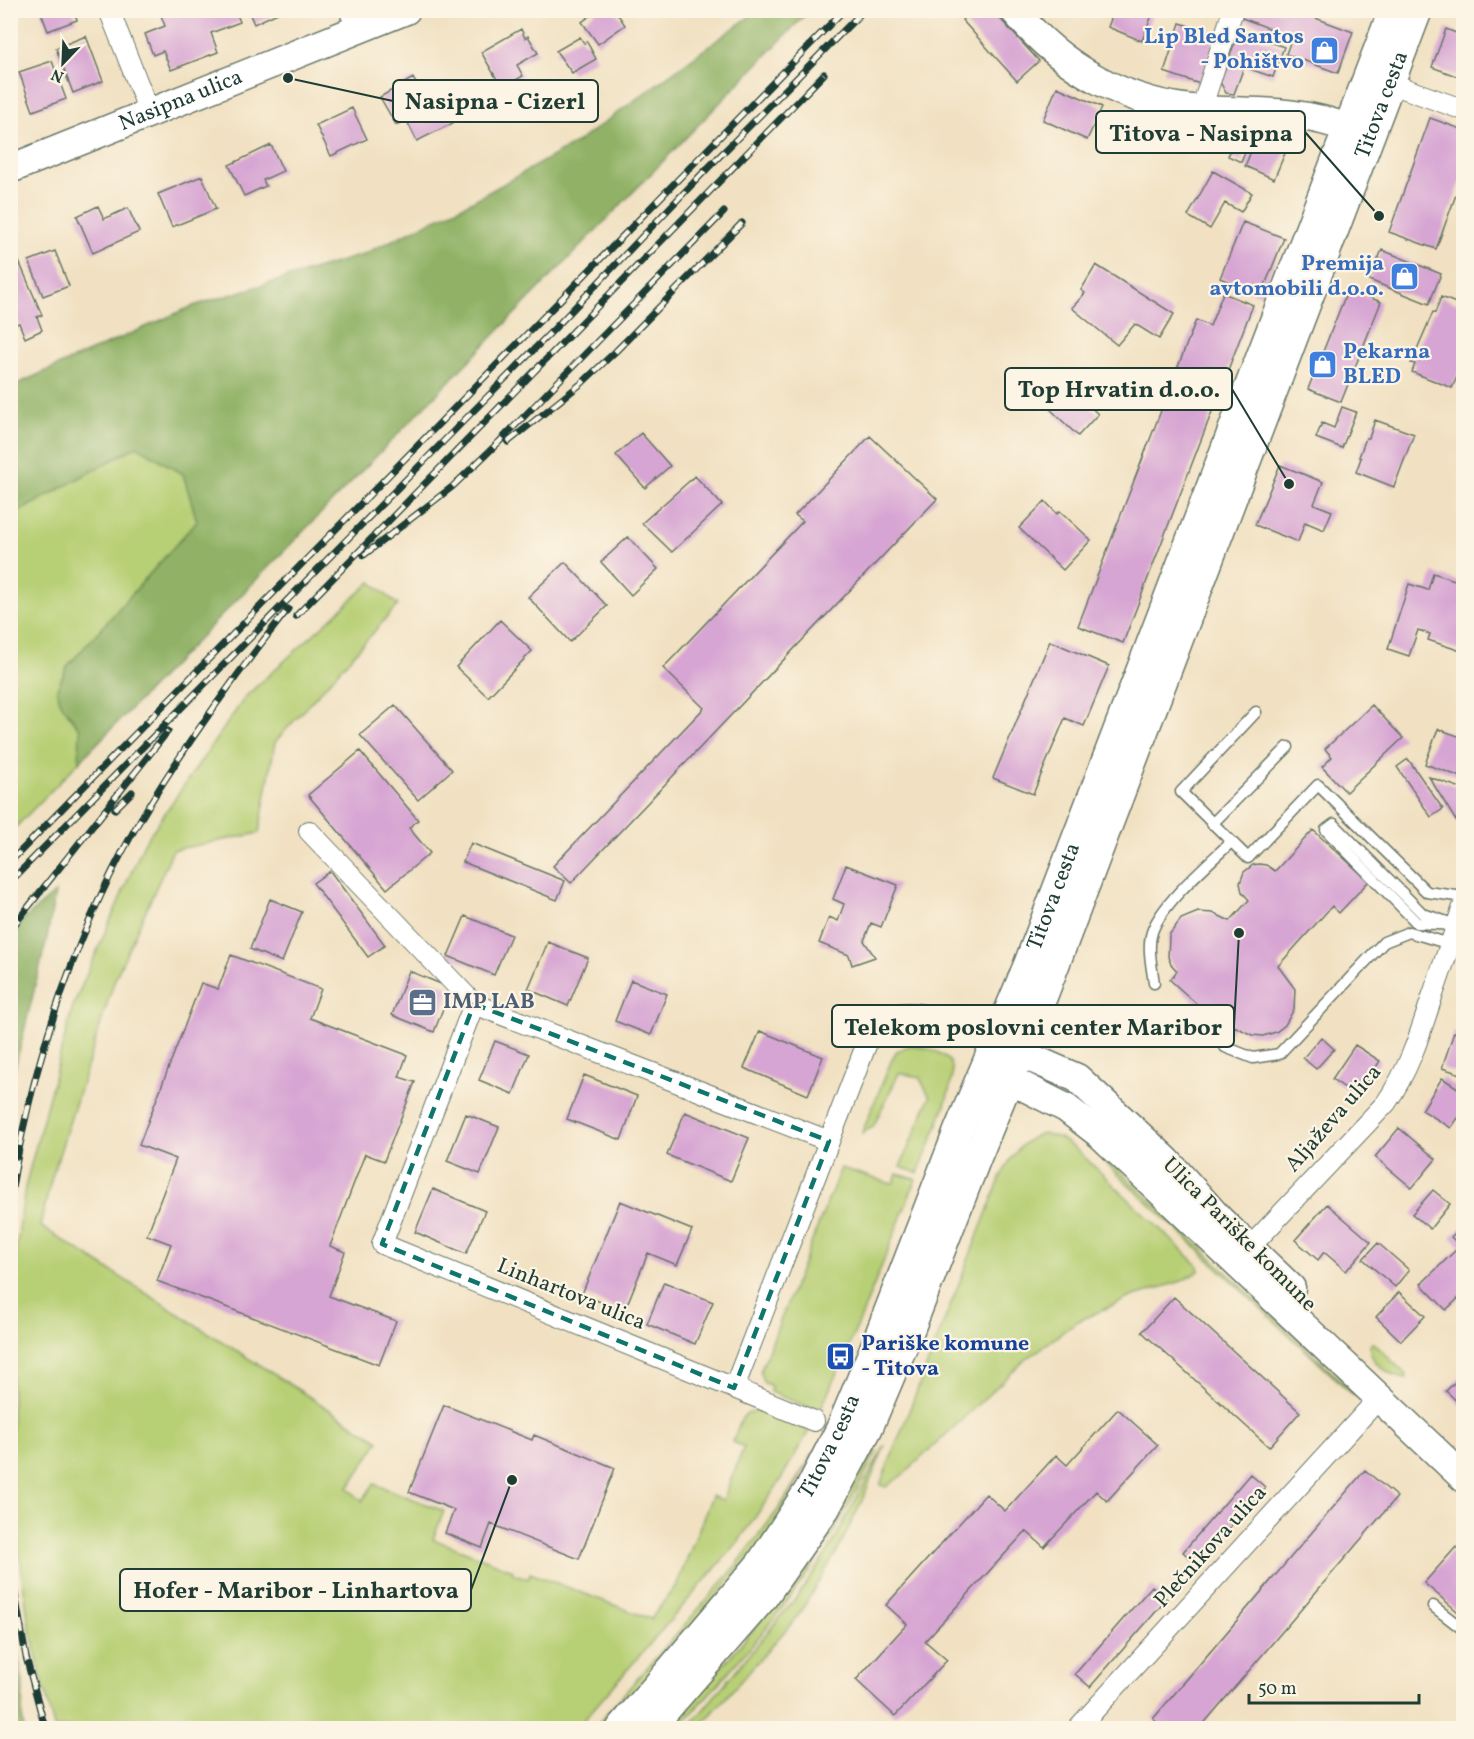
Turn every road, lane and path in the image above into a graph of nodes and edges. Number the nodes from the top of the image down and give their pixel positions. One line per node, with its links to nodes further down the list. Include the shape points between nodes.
1 (109, 10): 11 (street)
2 (406, 10): 7 (main road, Nasipna ulica)
3 (1014, 10): 9 (main road, via 1031,32 1093,77 1142,100)
4 (1233, 10): 9 (street)
5 (1393, 10): 12 (main road, Titova cesta)
6 (1418, 10): 8 (main road, Titova cesta)
7 (348, 21): 11 (main road, Nasipna ulica)
8 (1389, 83): 10 (street); 27 (main road, Titova cesta, via 1048,983)
9 (1201, 110): 12 (main road, via 1282,113 1324,119)
10 (1464, 110)
11 (150, 114): 13 (main road, Nasipna ulica)
12 (1347, 128): 27 (main road, Titova cesta, via 1031,956)
13 (10, 169)
14 (1256, 712): 16 (lane, via 1180,792)
15 (1288, 747): 16 (lane)
16 (1212, 824): 18 (lane)
17 (309, 831): 24 (street)
18 (1230, 842): 19 (lane, via 1248,858 1318,785 1427,892); 23 (lane, via 1164,909 1152,933)
19 (1464, 897)
20 (1464, 904): 21 (street, Aljaževa ulica)
21 (1456, 925): 21 (lane, via 1423,914 1334,824 1326,830 1417,923); 22 (street, Aljaževa ulica)
22 (1450, 944): 26 (lane, via 1409,932 1384,942 1279,1054 1253,1058); 29 (street, Aljaževa ulica, via 1412,1057 1395,1089)
23 (1154, 983)
24 (474, 1004): 28 (street); 30 (street, Linhartova ulica, via 382,1244)
25 (958, 1026): 27 (street); 27 (street); 28 (street, via 915,1012 886,1018 870,1035)
26 (1225, 1047)
27 (1002, 1060): 29 (main road, Ulica Pariške komune, via 1077,1078 1167,1161); 31 (main road, via 1101,1135); 37 (main road, Titova cesta, via 958,1131 857,1390 810,1488 760,1564); 38 (main road, Titova cesta, via 895,1368 841,1482 763,1598)
28 (829, 1141): 30 (street)
29 (1250, 1248): 33 (main road, Ulica Pariške komune)
30 (734, 1388): 32 (street)
31 (1379, 1398): 34 (main road); 39 (street, Plečnikova ulica)
32 (814, 1421)
33 (1464, 1455)
34 (1464, 1478)
35 (1433, 1606): 36 (lane)
36 (1464, 1630)
37 (621, 1728)
38 (650, 1728)
39 (1078, 1728)

